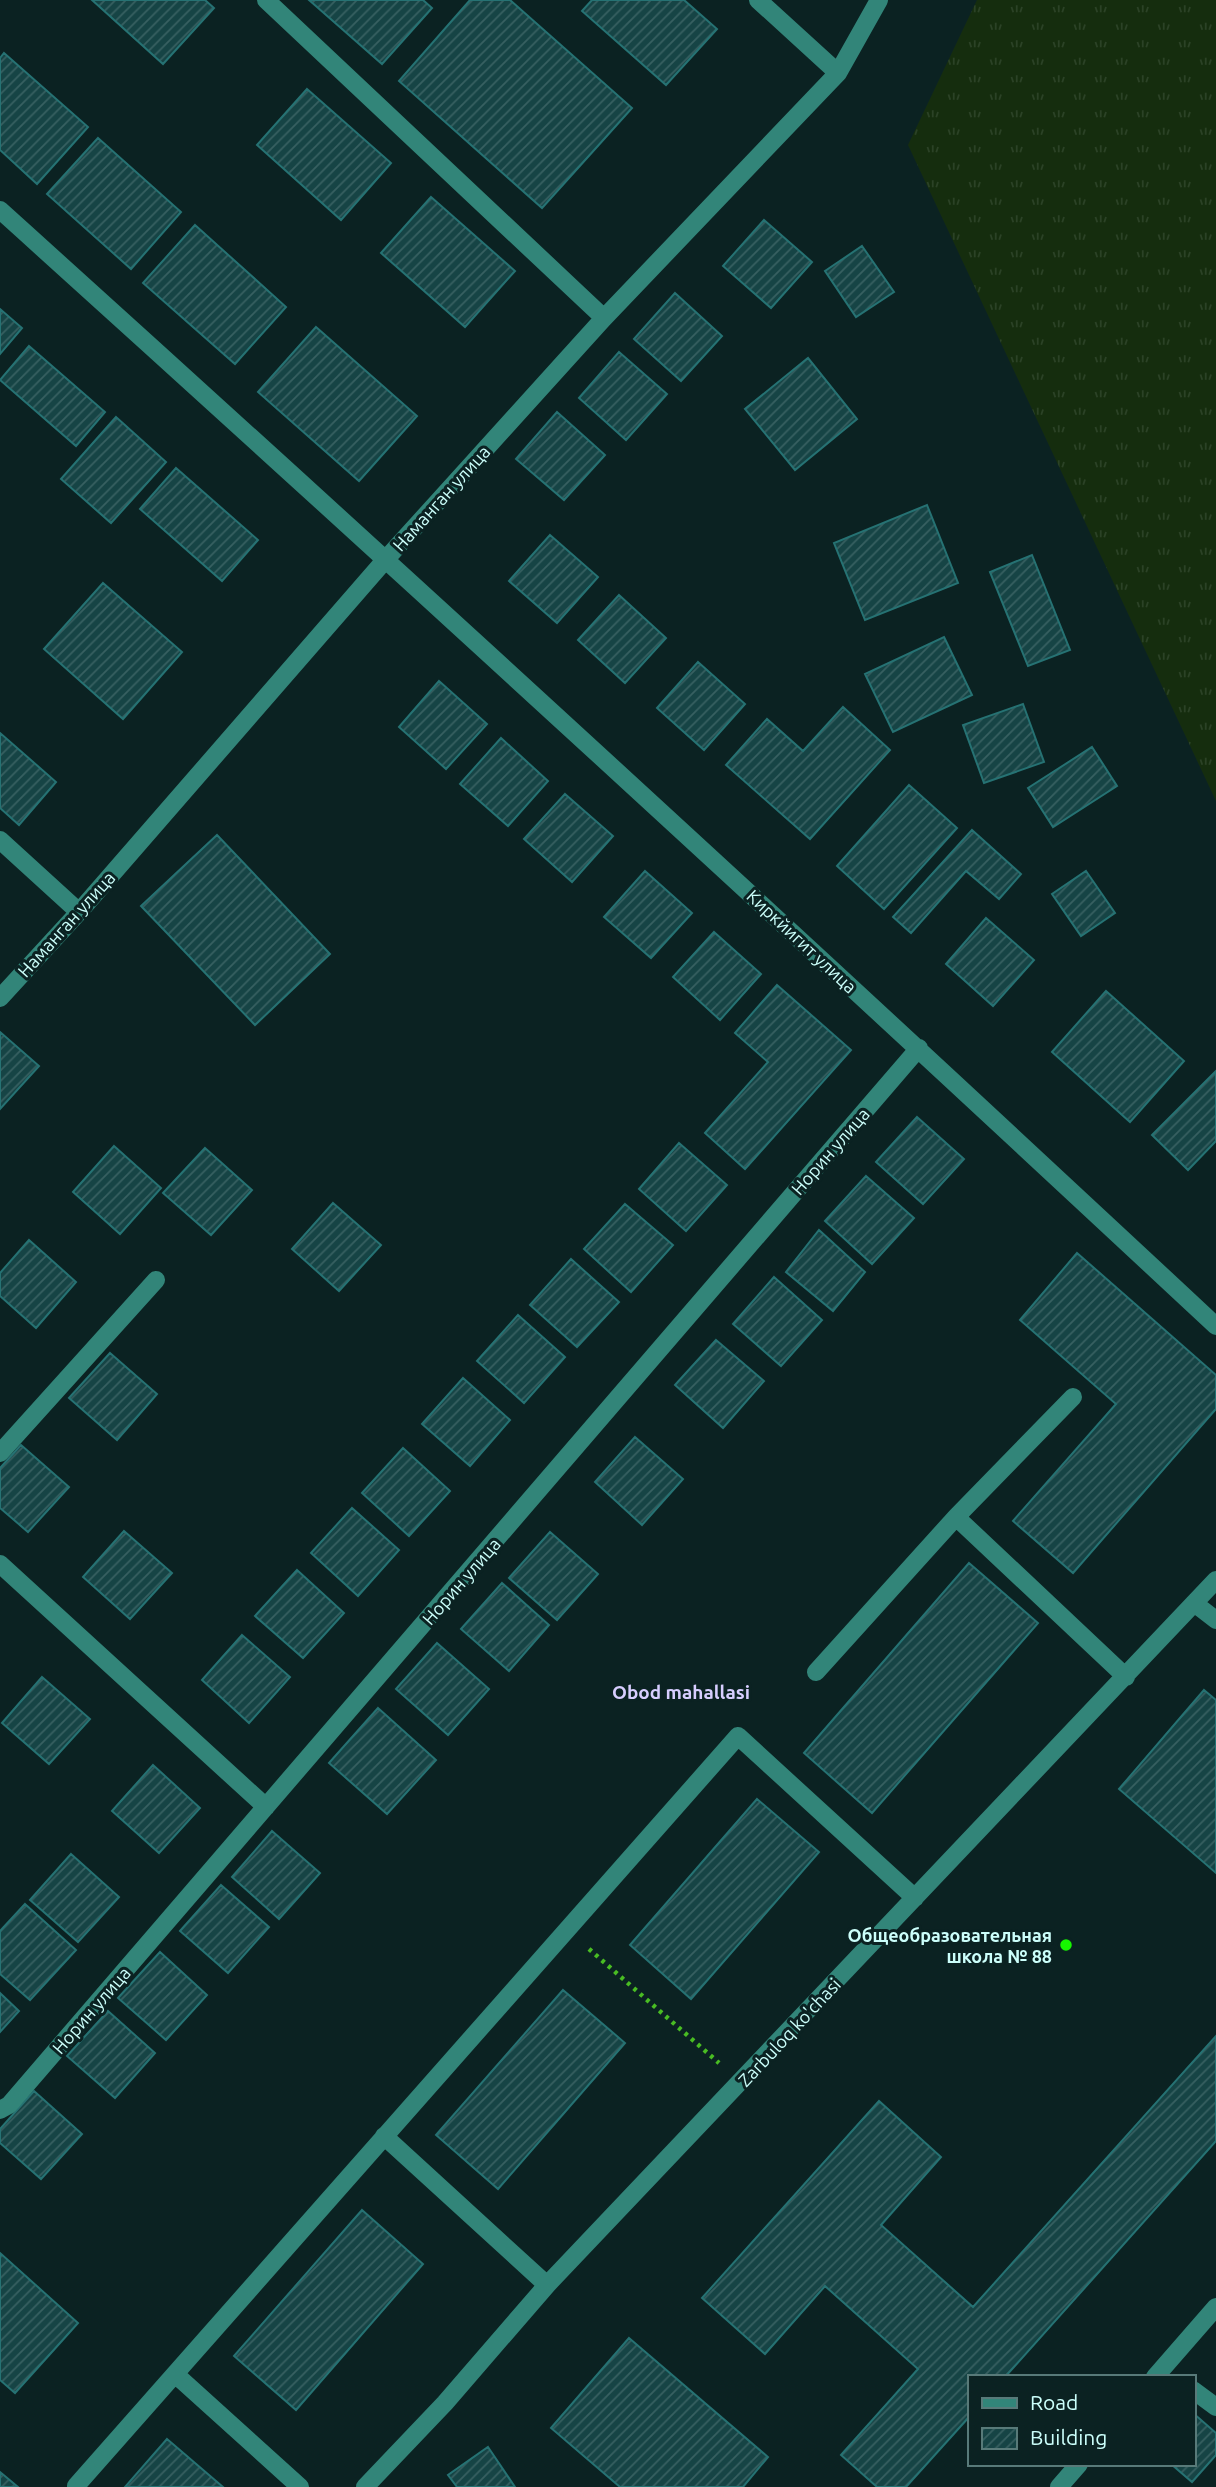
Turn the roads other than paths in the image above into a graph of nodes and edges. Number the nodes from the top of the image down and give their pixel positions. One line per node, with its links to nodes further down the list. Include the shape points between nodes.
1 (266, 0): 6 (street)
2 (758, 0): 4 (street)
3 (879, 0): 4 (street, Наманган улица)
4 (838, 73): 6 (street, Наманган улица)
5 (0, 211): 7 (street, Киркйигит улица)
6 (604, 318): 7 (street, Наманган улица)
7 (386, 558): 9 (street, Наманган улица); 11 (street, Киркйигит улица)
8 (0, 840): 9 (street)
9 (79, 912): 10 (street, Наманган улица)
10 (0, 998)
11 (919, 1048): 13 (street, Киркйигит улица); 23 (street, Норин улица)
12 (156, 1280): 15 (street)
13 (1216, 1326)
14 (1073, 1397): 16 (street)
15 (0, 1453)
16 (956, 1517): 21 (street); 22 (street)
17 (0, 1564): 23 (street)
18 (1216, 1580): 19 (street, Zarbuloq ko'chasi)
19 (1194, 1603): 20 (street); 22 (street, Zarbuloq ko'chasi)
20 (1216, 1620)
21 (816, 1672)
22 (1126, 1676): 24 (street, Zarbuloq ko'chasi)
23 (266, 1807): 25 (street, Норин улица)
24 (915, 1898): 26 (street, via 738,1736); 27 (street, Zarbuloq ko'chasi)
25 (0, 2110)
26 (384, 2136): 27 (street); 29 (street)
27 (547, 2286): 36 (street, Zarbuloq ko'chasi)
28 (1216, 2307): 30 (street)
29 (175, 2374): 34 (street); 35 (street)
30 (1165, 2374)
31 (1195, 2391): 32 (street)
32 (1216, 2407)
33 (1077, 2466): 37 (street)
34 (76, 2486)
35 (300, 2487)
36 (365, 2487)
37 (1059, 2487)

